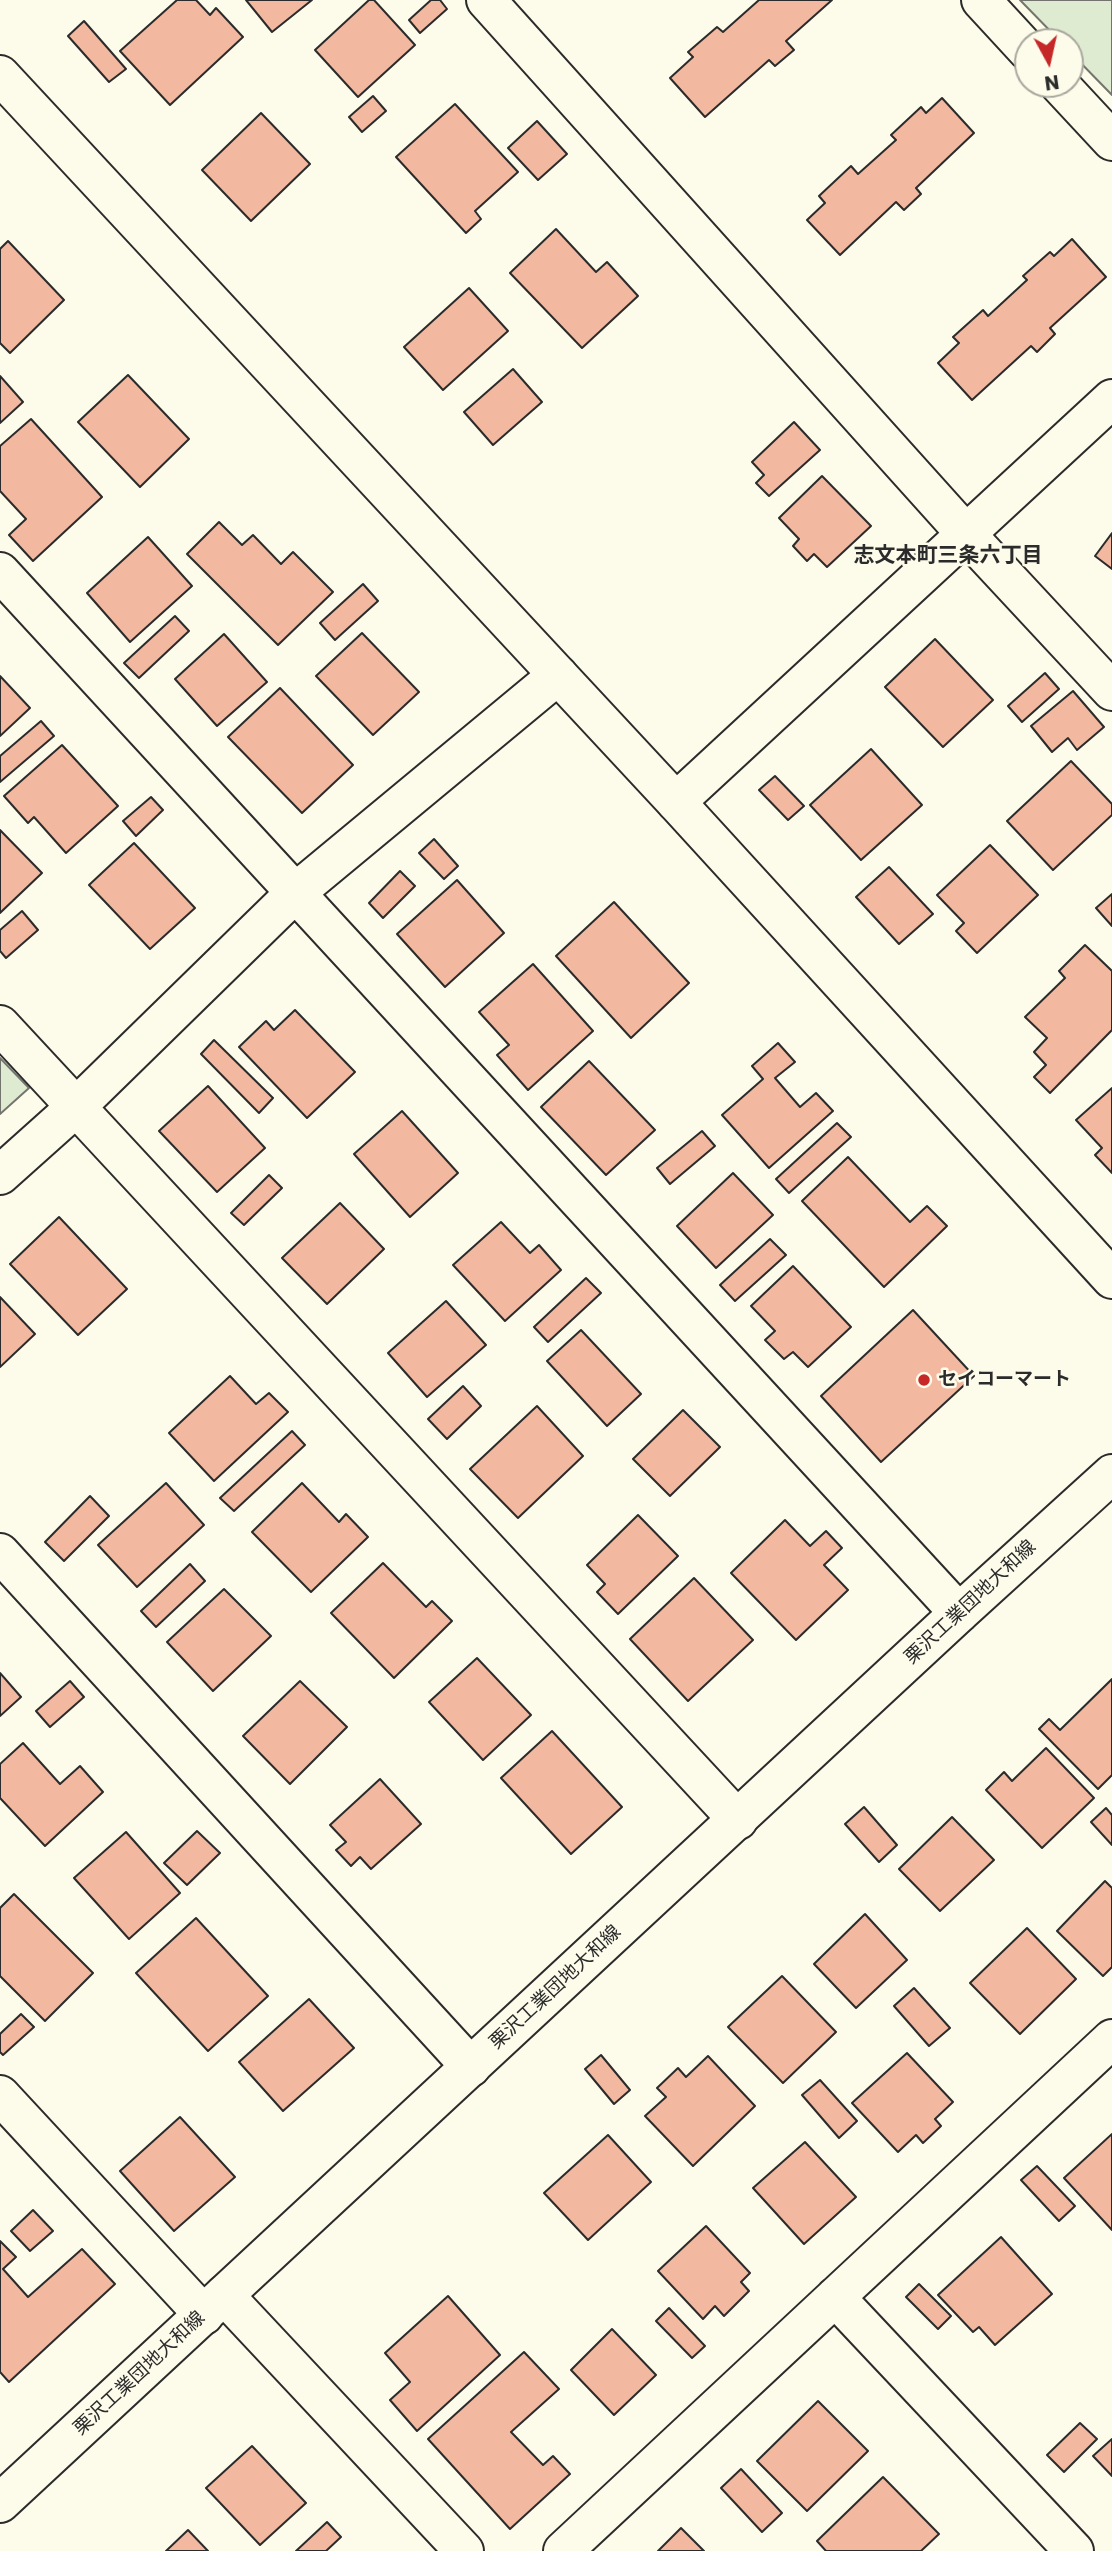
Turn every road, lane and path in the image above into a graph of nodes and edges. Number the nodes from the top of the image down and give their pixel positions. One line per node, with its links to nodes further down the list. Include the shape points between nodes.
1 (486, 0): 8 (street)
2 (981, 0): 3 (street)
3 (1014, 36)
4 (0, 75): 10 (street)
5 (1072, 98): 6 (street)
6 (1112, 141)
7 (1112, 399): 8 (street)
8 (966, 534): 11 (street); 12 (street)
9 (0, 572): 13 (street)
10 (558, 675): 12 (street); 13 (street)
11 (1112, 691)
12 (676, 802): 17 (street)
13 (295, 893): 15 (street); 20 (street)
14 (0, 1025): 15 (street)
15 (76, 1107): 16 (street); 21 (street)
16 (0, 1175)
17 (1112, 1279)
18 (1112, 1474): 20 (street, 栗沢工業団地大和線)
19 (0, 1553): 23 (street)
20 (959, 1614): 21 (street, 栗沢工業団地大和線)
21 (738, 1820): 23 (street, 栗沢工業団地大和線)
22 (1112, 2039): 25 (street)
23 (471, 2067): 26 (street, 栗沢工業団地大和線)
24 (0, 2095): 26 (street)
25 (835, 2297): 29 (street); 30 (street)
26 (214, 2305): 27 (street, 栗沢工業団地大和線); 28 (street)
27 (0, 2503)
28 (464, 2551)
29 (563, 2551)
30 (1074, 2551)

